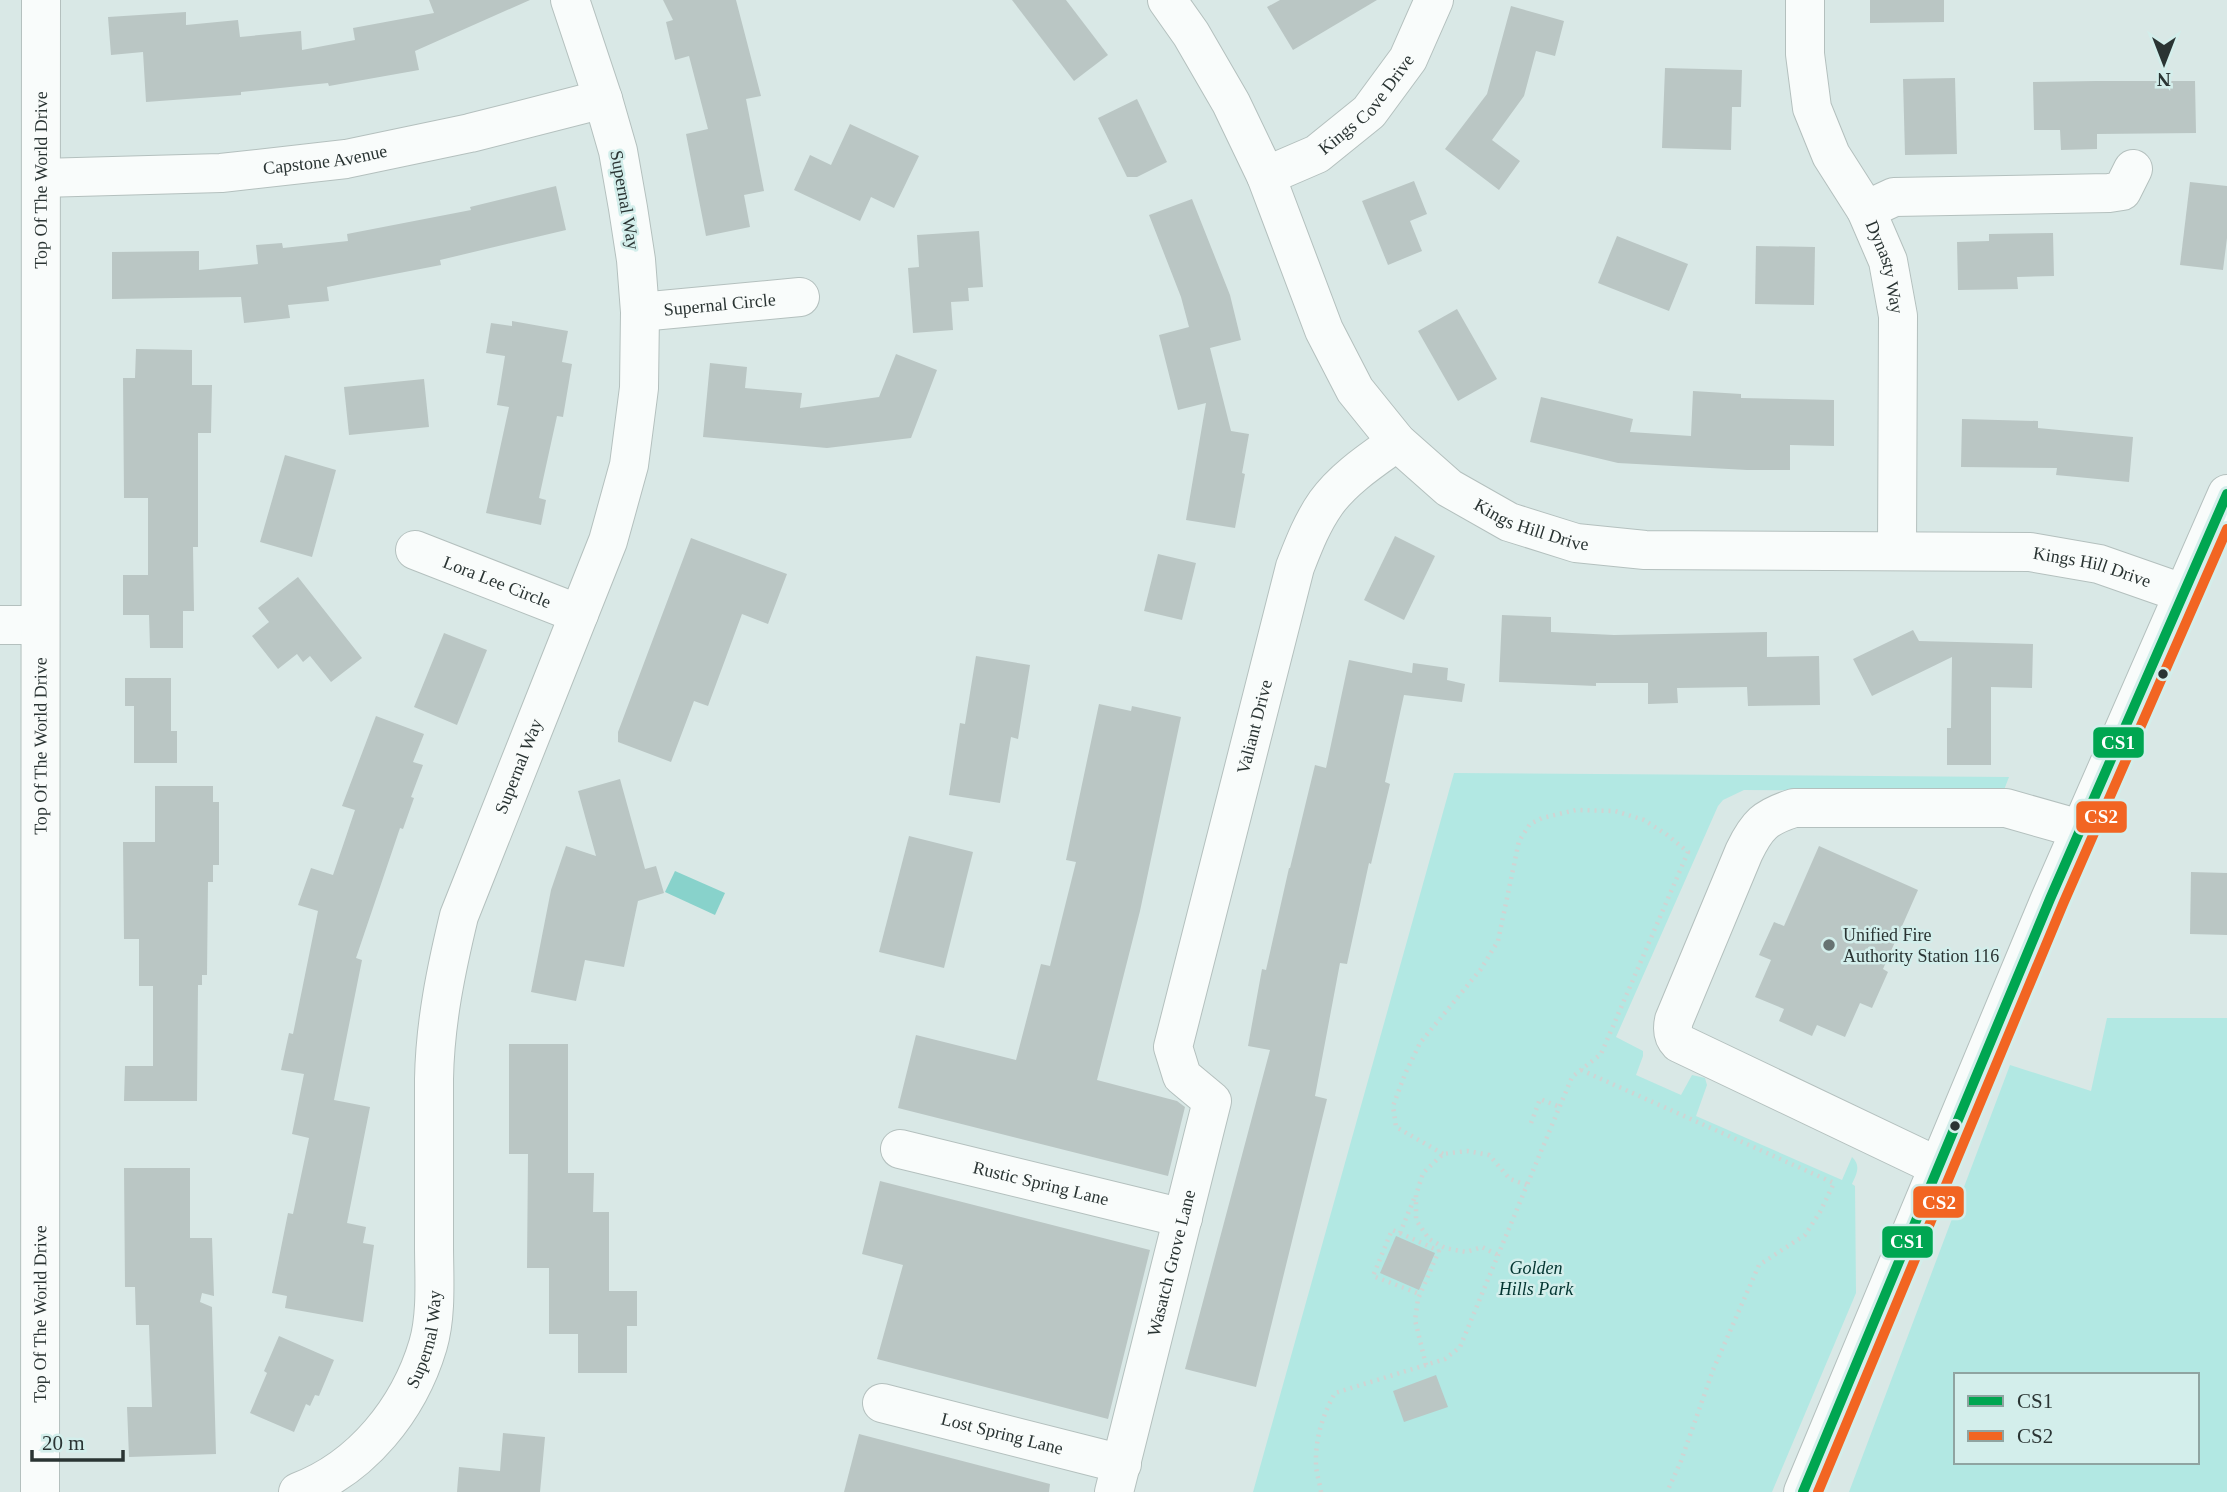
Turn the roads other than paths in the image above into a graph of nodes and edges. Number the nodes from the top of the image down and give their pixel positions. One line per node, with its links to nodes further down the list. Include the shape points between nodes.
1 (41, 0): 9 (street, Top Of The World Drive)
2 (570, 0): 6 (street, Supernal Way)
3 (1167, 0): 8 (street, Kings Hill Drive, via 1231,103)
4 (1434, 0): 8 (street, Kings Cove Drive, via 1408,59 1369,112 1317,154)
5 (1805, 0): 10 (street, Dynasty Way, via 1812,108 1831,155)
6 (603, 99): 9 (street, Capstone Avenue, via 346,159 221,173); 12 (street, Supernal Way, via 628,208)
7 (2133, 169): 10 (street, via 2122,191 2109,193 1894,197)
8 (1266, 176): 13 (street, Kings Hill Drive, via 1324,330 1356,390)
9 (41, 178): 20 (street, Top Of The World Drive)
10 (1866, 210): 16 (street, Dynasty Way, via 1888,261 1898,316)
11 (800, 297): 12 (street, Supernal Circle)
12 (640, 312): 18 (street, Supernal Way, via 639,388 629,465 608,541)
13 (1397, 442): 16 (street, Kings Hill Drive, via 1449,488 1509,522 1576,542 1645,550); 22 (street, Valiant Drive, via 1327,502 1307,534)
14 (2224, 506): 17 (street)
15 (415, 550): 18 (street, Lora Lee Circle)
16 (1897, 551): 17 (street, Kings Hill Drive, via 2030,552 2099,564)
17 (2182, 593): 21 (street)
18 (579, 614): 29 (street, Supernal Way, via 459,916 446,969 434,1077 434,1302 429,1343 414,1383 392,1419 361,1454)
19 (0, 625): 20 (street)
20 (39, 625): 28 (street, Top Of The World Drive)
21 (2080, 829): 24 (street); 24 (street, via 2006,808 1794,808 1762,822 1739,864 1674,1020 1675,1039)
22 (1173, 1047): 25 (street, Wasatch Grove Lane, via 1182,1076 1212,1101)
23 (900, 1149): 25 (street, Rustic Spring Lane)
24 (1939, 1167): 30 (street)
25 (1183, 1218): 27 (street, Wasatch Grove Lane)
26 (882, 1403): 27 (street, Lost Spring Lane)
27 (1118, 1478)
28 (40, 1492)
29 (298, 1492)
30 (1803, 1492)

